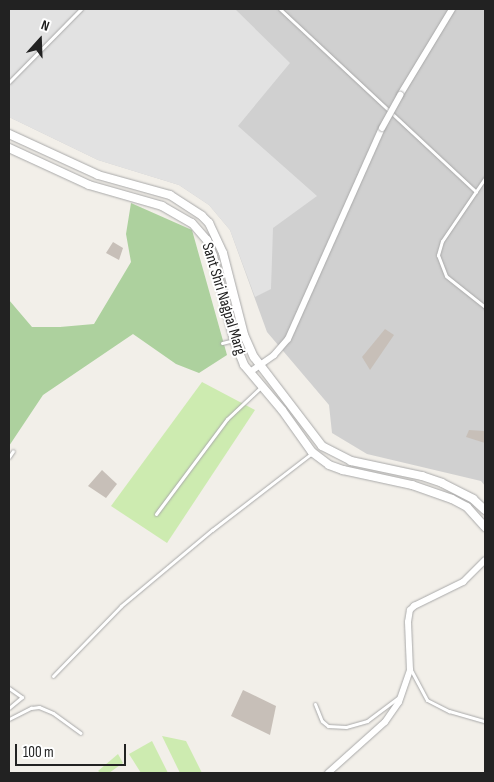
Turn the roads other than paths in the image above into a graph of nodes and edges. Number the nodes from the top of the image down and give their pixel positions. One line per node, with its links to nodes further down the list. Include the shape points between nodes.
1 (81, 9): 4 (lane)
2 (280, 9): 8 (lane)
3 (452, 9): 12 (street, bridge, via 382,128 288,339 279,351)
4 (9, 82)
5 (9, 134): 12 (street, Sant Shri Nagpal Marg, via 98,175 170,196 202,216 223,253 244,335)
6 (9, 148): 10 (street, Sant Shri Nagpal Marg, via 89,185 162,206 192,223 206,240 213,256)
7 (485, 178): 8 (lane)
8 (476, 192): 9 (lane, via 442,241 438,255 441,268 450,280)
9 (485, 307)
10 (234, 340): 11 (lane); 13 (street, Sant Shri Nagpal Marg)
11 (222, 343)
12 (260, 365): 13 (street); 18 (street, Sant Shri Nagpal Marg, via 327,450 351,462 442,483 473,499)
13 (250, 372): 14 (street, Sant Shri Nagpal Marg)
14 (262, 386): 16 (street, Sant Shri Nagpal Marg); 19 (lane, via 227,418)
15 (13, 451): 17 (lane)
16 (312, 452): 20 (street, Sant Shri Nagpal Marg, via 343,470 412,485 452,499 467,507); 23 (lane, via 121,606)
17 (9, 457)
18 (485, 510)
19 (156, 514)
20 (485, 527)
21 (485, 560): 22 (street, via 463,582 410,610)
22 (410, 670): 25 (street); 29 (lane, via 427,700 449,711)
23 (53, 676)
24 (9, 688): 27 (lane, via 22,697)
25 (403, 694): 26 (lane, via 367,721 346,727 328,726 322,721); 31 (street, via 385,722)
26 (315, 704)
27 (9, 708)
28 (9, 719): 30 (lane, via 39,707)
29 (485, 721)
30 (81, 733)
31 (328, 773)

